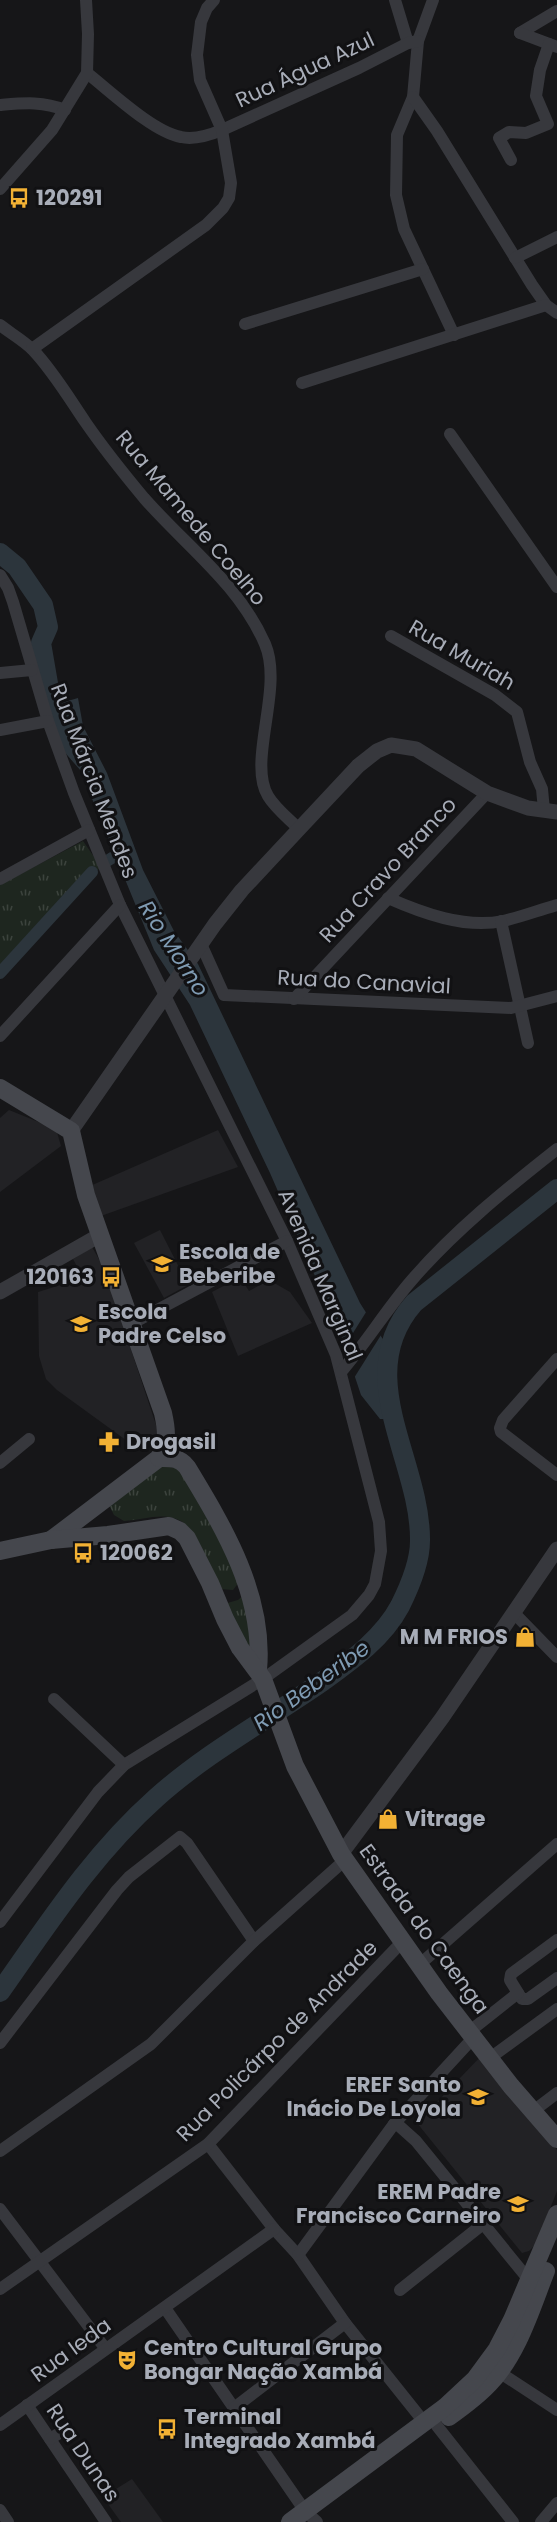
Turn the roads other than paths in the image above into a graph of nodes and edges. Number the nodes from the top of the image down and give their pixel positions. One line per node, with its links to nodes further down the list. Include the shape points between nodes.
1 (86, 0): 8 (street)
2 (214, 0): 12 (street, via 201,22 197,55 200,80)
3 (395, 0): 6 (street)
4 (433, 0): 6 (street)
5 (557, 11): 7 (street, via 520,33)
6 (413, 42): 9 (street); 12 (street, Rua Água Azul)
7 (553, 46): 13 (street, via 540,70 536,96 548,124 526,133 509,132 499,138)
8 (87, 74): 11 (street); 12 (street, Rua Água Azul, via 143,117 180,138)
9 (413, 97): 16 (street); 17 (street, via 397,135 396,195 404,229)
10 (0, 105): 11 (street, via 38,102)
11 (65, 111): 14 (street)
12 (222, 130): 23 (street, via 231,183 223,208 206,225)
13 (511, 160)
14 (0, 189)
15 (557, 237): 16 (street)
16 (515, 258): 18 (street)
17 (423, 269): 20 (street); 22 (street)
18 (546, 305): 19 (street); 22 (street)
19 (557, 313)
20 (245, 324)
21 (0, 325): 23 (street, Rua Mamede Coelho)
22 (454, 335): 24 (street)
23 (32, 349): 35 (street, Rua Mamede Coelho, via 145,499 225,582 257,628 271,662 262,781 276,807)
24 (302, 383)
25 (450, 434): 27 (street)
26 (0, 575): 29 (street, Rua Márcia Mendes, via 13,602)
27 (557, 587)
28 (391, 636): 34 (street, Rua Muriah, via 495,695 517,712 530,762)
29 (32, 670): 30 (street); 31 (street, Rua Márcia Mendes)
30 (0, 673)
31 (48, 721): 32 (street); 36 (street, Rua Márcia Mendes)
32 (0, 730)
33 (487, 793): 34 (street); 35 (street, via 416,749 391,745 358,766); 38 (street, Rua Cravo Branco)
34 (550, 811)
35 (299, 829): 42 (street, via 242,890)
36 (89, 830): 37 (street); 39 (street, Rua Márcia Mendes)
37 (0, 879)
38 (388, 898): 41 (street, via 438,916); 45 (street, Rua Cravo Branco)
39 (120, 905): 43 (street, Rua Márcia Mendes); 47 (street)
40 (557, 905): 41 (street)
41 (501, 921): 46 (street)
42 (197, 949): 43 (street); 45 (street, Rua do Canavial, via 224,995)
43 (169, 990): 50 (street); 53 (street, Avenida Marginal)
44 (557, 996): 46 (street, Rua do Canavial)
45 (294, 999): 46 (street, Rua do Canavial)
46 (519, 1008): 48 (street)
47 (0, 1036)
48 (528, 1043)
49 (0, 1088): 50 (main road)
50 (71, 1131): 52 (main road, via 78,1168)
51 (557, 1149): 57 (street, via 490,1202 411,1280)
52 (100, 1235): 54 (street); 55 (main road)
53 (287, 1241): 55 (street); 57 (street, Avenida Marginal)
54 (0, 1292)
55 (131, 1324): 59 (main road, via 168,1432)
56 (557, 1359): 61 (street, via 500,1428)
57 (344, 1369): 71 (street, Avenida Marginal, via 379,1522 381,1551 375,1584 352,1615)
58 (29, 1439): 60 (street)
59 (159, 1458): 62 (main road); 67 (main road, via 182,1461 187,1467 235,1555)
60 (0, 1463)
61 (557, 1475)
62 (100, 1502): 63 (main road, via 94,1522 96,1528); 64 (main road)
63 (108, 1535): 64 (main road); 69 (main road, via 169,1526 187,1538)
64 (51, 1540): 66 (main road)
65 (557, 1549): 68 (street)
66 (0, 1551)
67 (255, 1607): 69 (main road, via 242,1625); 71 (main road)
68 (513, 1613): 70 (street); 75 (street)
69 (225, 1619): 71 (main road)
70 (557, 1657)
71 (263, 1682): 73 (street, Avenida Marginal); 75 (main road, Estrada do Caenga, via 295,1766)
72 (54, 1699): 73 (street)
73 (124, 1765): 76 (street, Avenida Marginal, via 98,1792)
74 (557, 1844): 80 (street)
75 (343, 1857): 78 (street); 79 (main road, Estrada do Caenga)
76 (0, 1922)
77 (557, 1940): 82 (street, via 509,1977)
78 (254, 1941): 85 (street, via 187,1843 177,1838 129,1877); 92 (street, via 151,2044)
79 (402, 1942): 80 (main road, Estrada do Caenga); 91 (street, Rua Policárpo de Andrade)
80 (419, 1965): 84 (main road, Estrada do Caenga)
81 (557, 1978): 82 (street, via 528,1999 522,1999)
82 (518, 1993): 84 (street)
83 (557, 2009): 86 (street)
84 (472, 2034): 86 (main road, Estrada do Caenga); 89 (street)
85 (0, 2043)
86 (490, 2058): 88 (main road, Estrada do Caenga)
87 (557, 2093): 88 (street)
88 (532, 2112): 90 (main road, Estrada do Caenga)
89 (394, 2124): 95 (street, via 416,2141); 98 (street)
90 (557, 2139)
91 (208, 2144): 96 (street); 99 (street, Rua Policárpo de Andrade)
92 (0, 2151)
93 (0, 2208): 99 (street)
94 (557, 2214): 100 (main road)
95 (483, 2224): 100 (street); 102 (street)
96 (274, 2229): 98 (street); 103 (street, Rua Ieda)
97 (557, 2244): 108 (main road, via 521,2331)
98 (298, 2255): 104 (street)
99 (38, 2261): 101 (street, Rua Policárpo de Andrade); 106 (street)
100 (529, 2280): 112 (main road, via 497,2349 476,2379)
101 (0, 2289)
102 (400, 2290)
103 (165, 2308): 105 (street); 106 (street, Rua Ieda)
104 (345, 2322): 110 (street); 112 (street)
105 (190, 2343): 107 (street); 110 (street)
106 (105, 2348): 109 (street, Rua Ieda)
107 (178, 2351)
108 (499, 2372): 111 (street); 112 (main road, via 469,2402)
109 (27, 2405): 113 (street, Rua Ieda); 115 (street, Rua Dunas)
110 (234, 2408): 118 (street)
111 (557, 2410)
112 (431, 2424): 118 (main road); 122 (street)
113 (0, 2425)
114 (61, 2432): 115 (street)
115 (50, 2439): 120 (street, Rua Dunas)
116 (557, 2503): 123 (street)
117 (0, 2510): 119 (street)
118 (311, 2518): 121 (main road)
119 (8, 2522)
120 (106, 2522)
121 (290, 2522)
122 (513, 2522)
123 (541, 2522)

